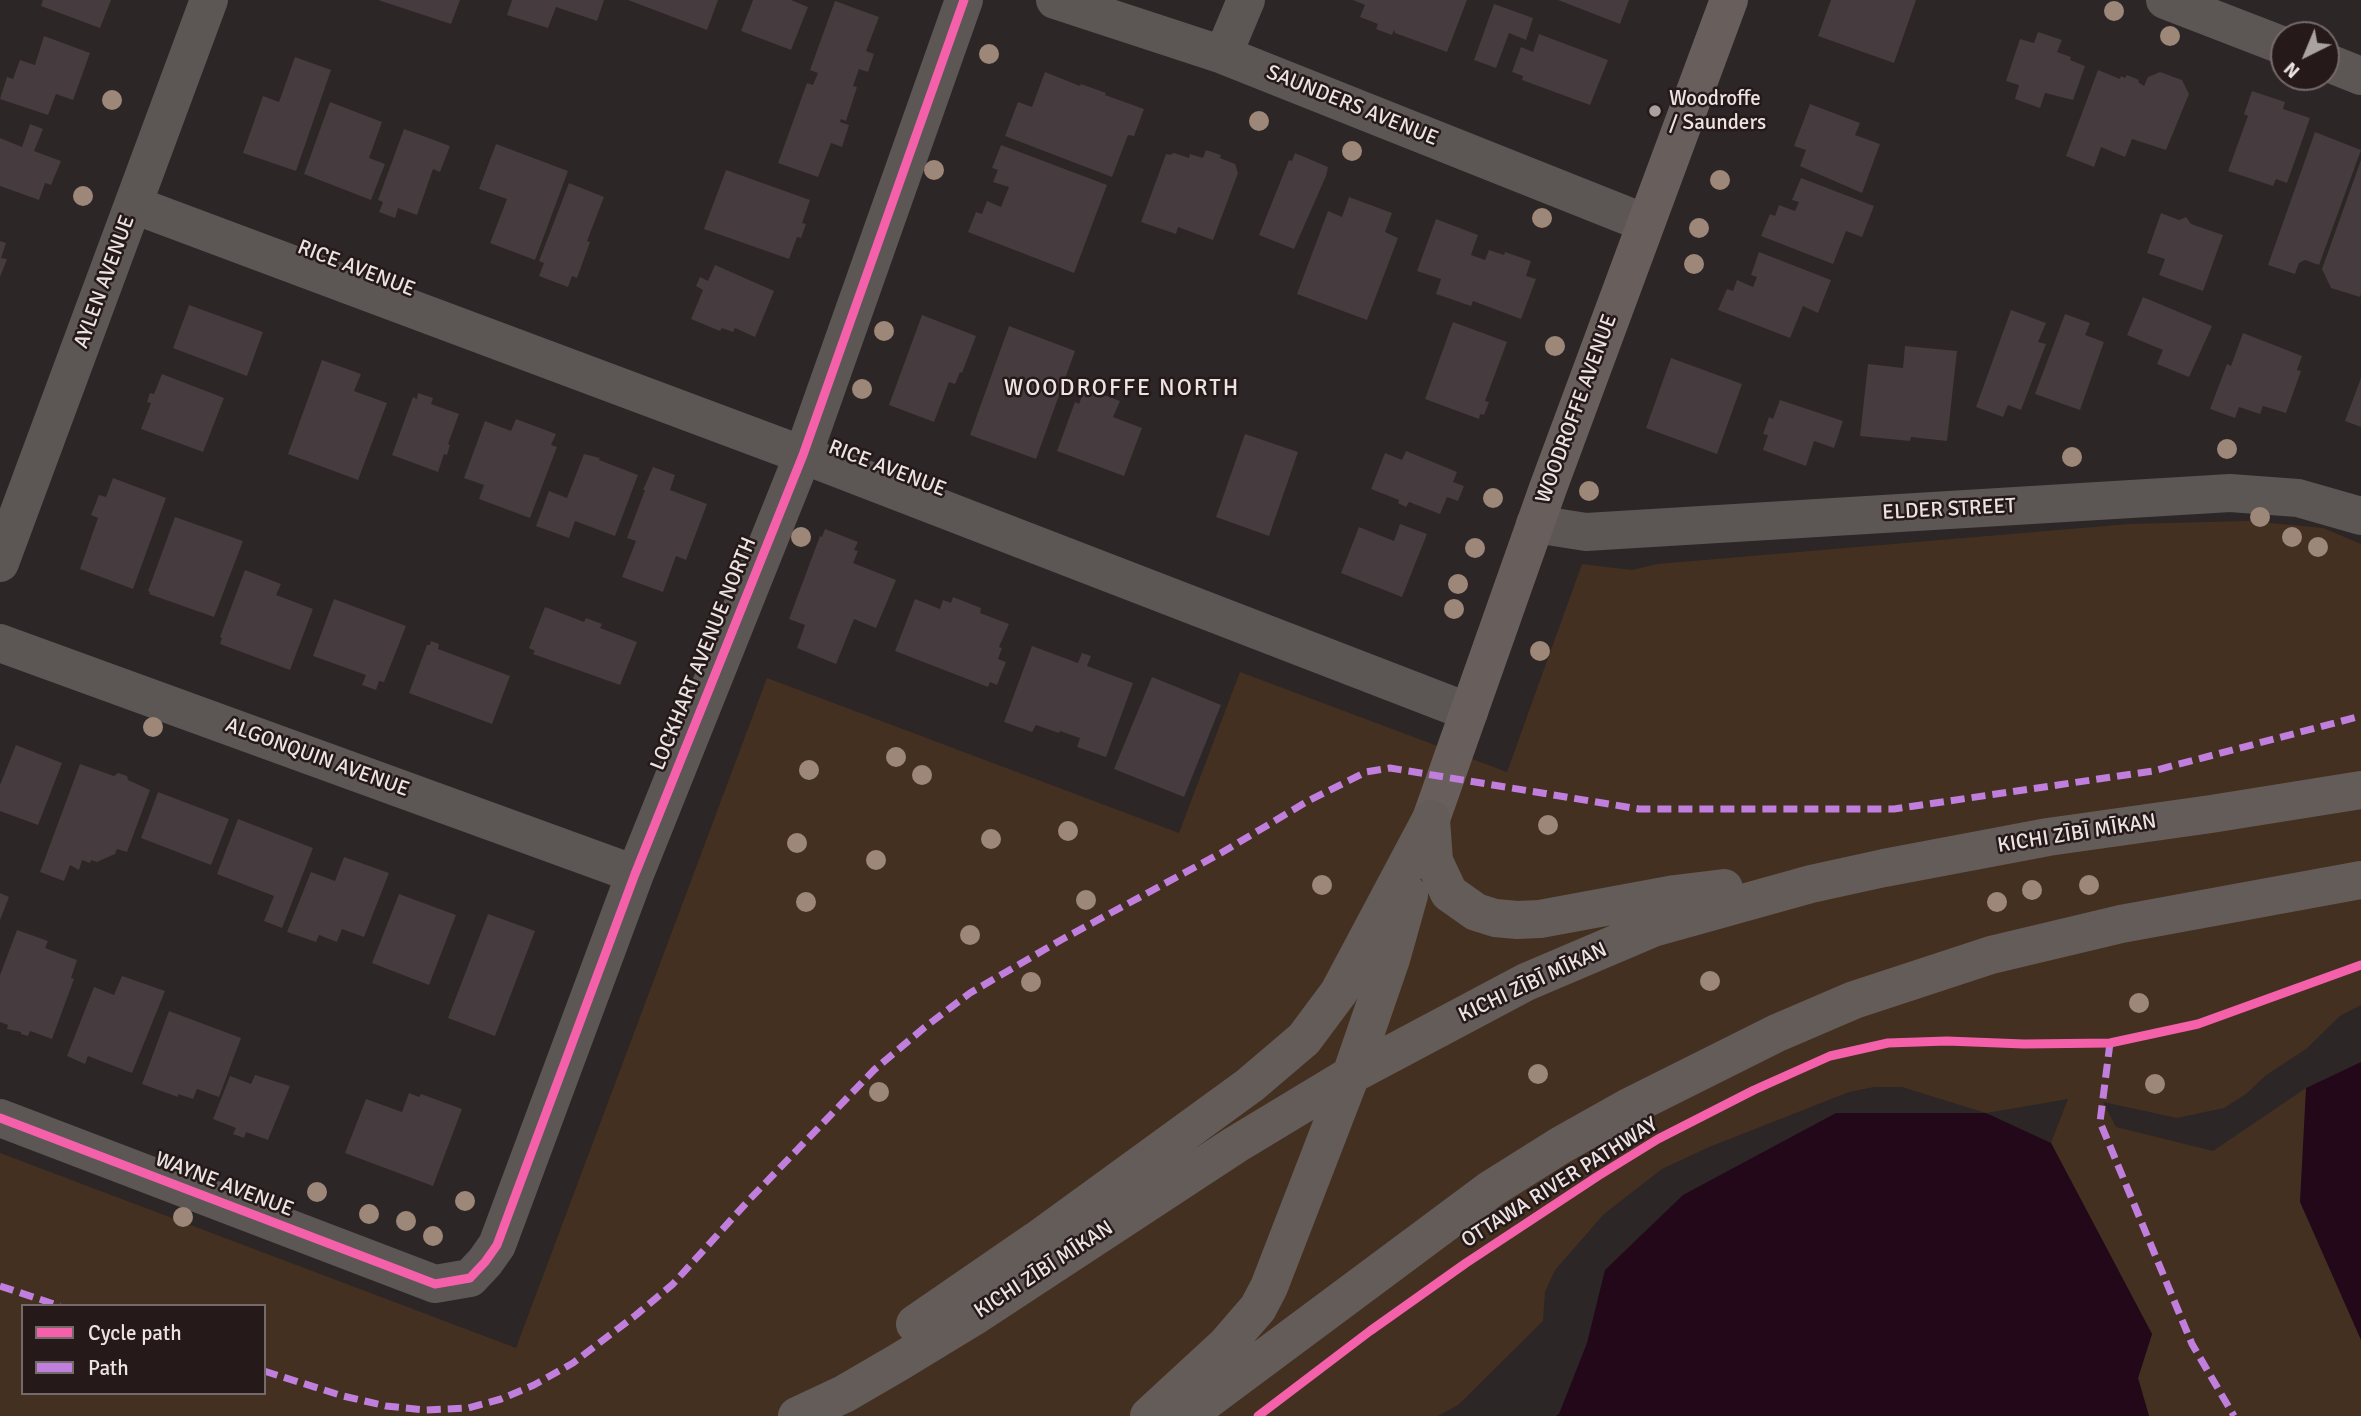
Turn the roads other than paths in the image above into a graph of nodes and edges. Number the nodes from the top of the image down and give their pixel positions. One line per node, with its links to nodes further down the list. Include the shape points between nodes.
1 (209, 0): 12 (street, AYLEN AVENUE)
2 (964, 0): 14 (street, LOCKHART AVENUE NORTH)
3 (1055, 0): 9 (street, SAUNDERS AVENUE)
4 (1246, 0): 9 (street)
5 (1729, 0): 13 (main road, WOODROFFE AVENUE)
6 (2165, 0): 7 (street)
7 (2224, 10): 8 (street)
8 (2270, 38)
9 (1223, 55): 13 (street, SAUNDERS AVENUE)
10 (2340, 68): 11 (street)
11 (2361, 76)
12 (134, 205): 14 (street, RICE AVENUE); 17 (street, AYLEN AVENUE)
13 (1645, 223): 16 (main road, WOODROFFE AVENUE)
14 (803, 455): 19 (street, RICE AVENUE); 23 (street, LOCKHART AVENUE NORTH)
15 (2361, 516): 16 (street, ELDER STREET, via 2298,498 2230,493 1586,532)
16 (1535, 524): 19 (main road, WOODROFFE AVENUE)
17 (0, 563)
18 (0, 643): 23 (street, ALGONQUIN AVENUE)
19 (1469, 712): 21 (main road, WOODROFFE AVENUE)
20 (2361, 790): 22 (highway, KICHI ZĪBĪ MĪKAN)
21 (1431, 819): 22 (highway, via 1434,861 1449,893 1476,912 1495,918 1570,914 1675,894); 25 (highway, via 1391,959); 28 (highway, via 1339,992 1304,1039 1250,1085 1048,1232)
22 (1884, 867): 25 (highway, KICHI ZĪBĪ MĪKAN, via 1654,929 1526,982)
23 (635, 874): 27 (street, LOCKHART AVENUE NORTH, via 497,1245 470,1278)
24 (2361, 880): 31 (highway, via 2121,924 2003,951 1854,1000 1777,1033 1627,1108 1491,1189)
25 (1351, 1075): 29 (highway, KICHI ZĪBĪ MĪKAN, via 920,1349); 30 (highway, via 1258,1308 1226,1345)
26 (0, 1118): 27 (street, WAYNE AVENUE)
27 (435, 1284)
28 (783, 1416)
29 (797, 1416)
30 (1149, 1416)
31 (1186, 1416)

